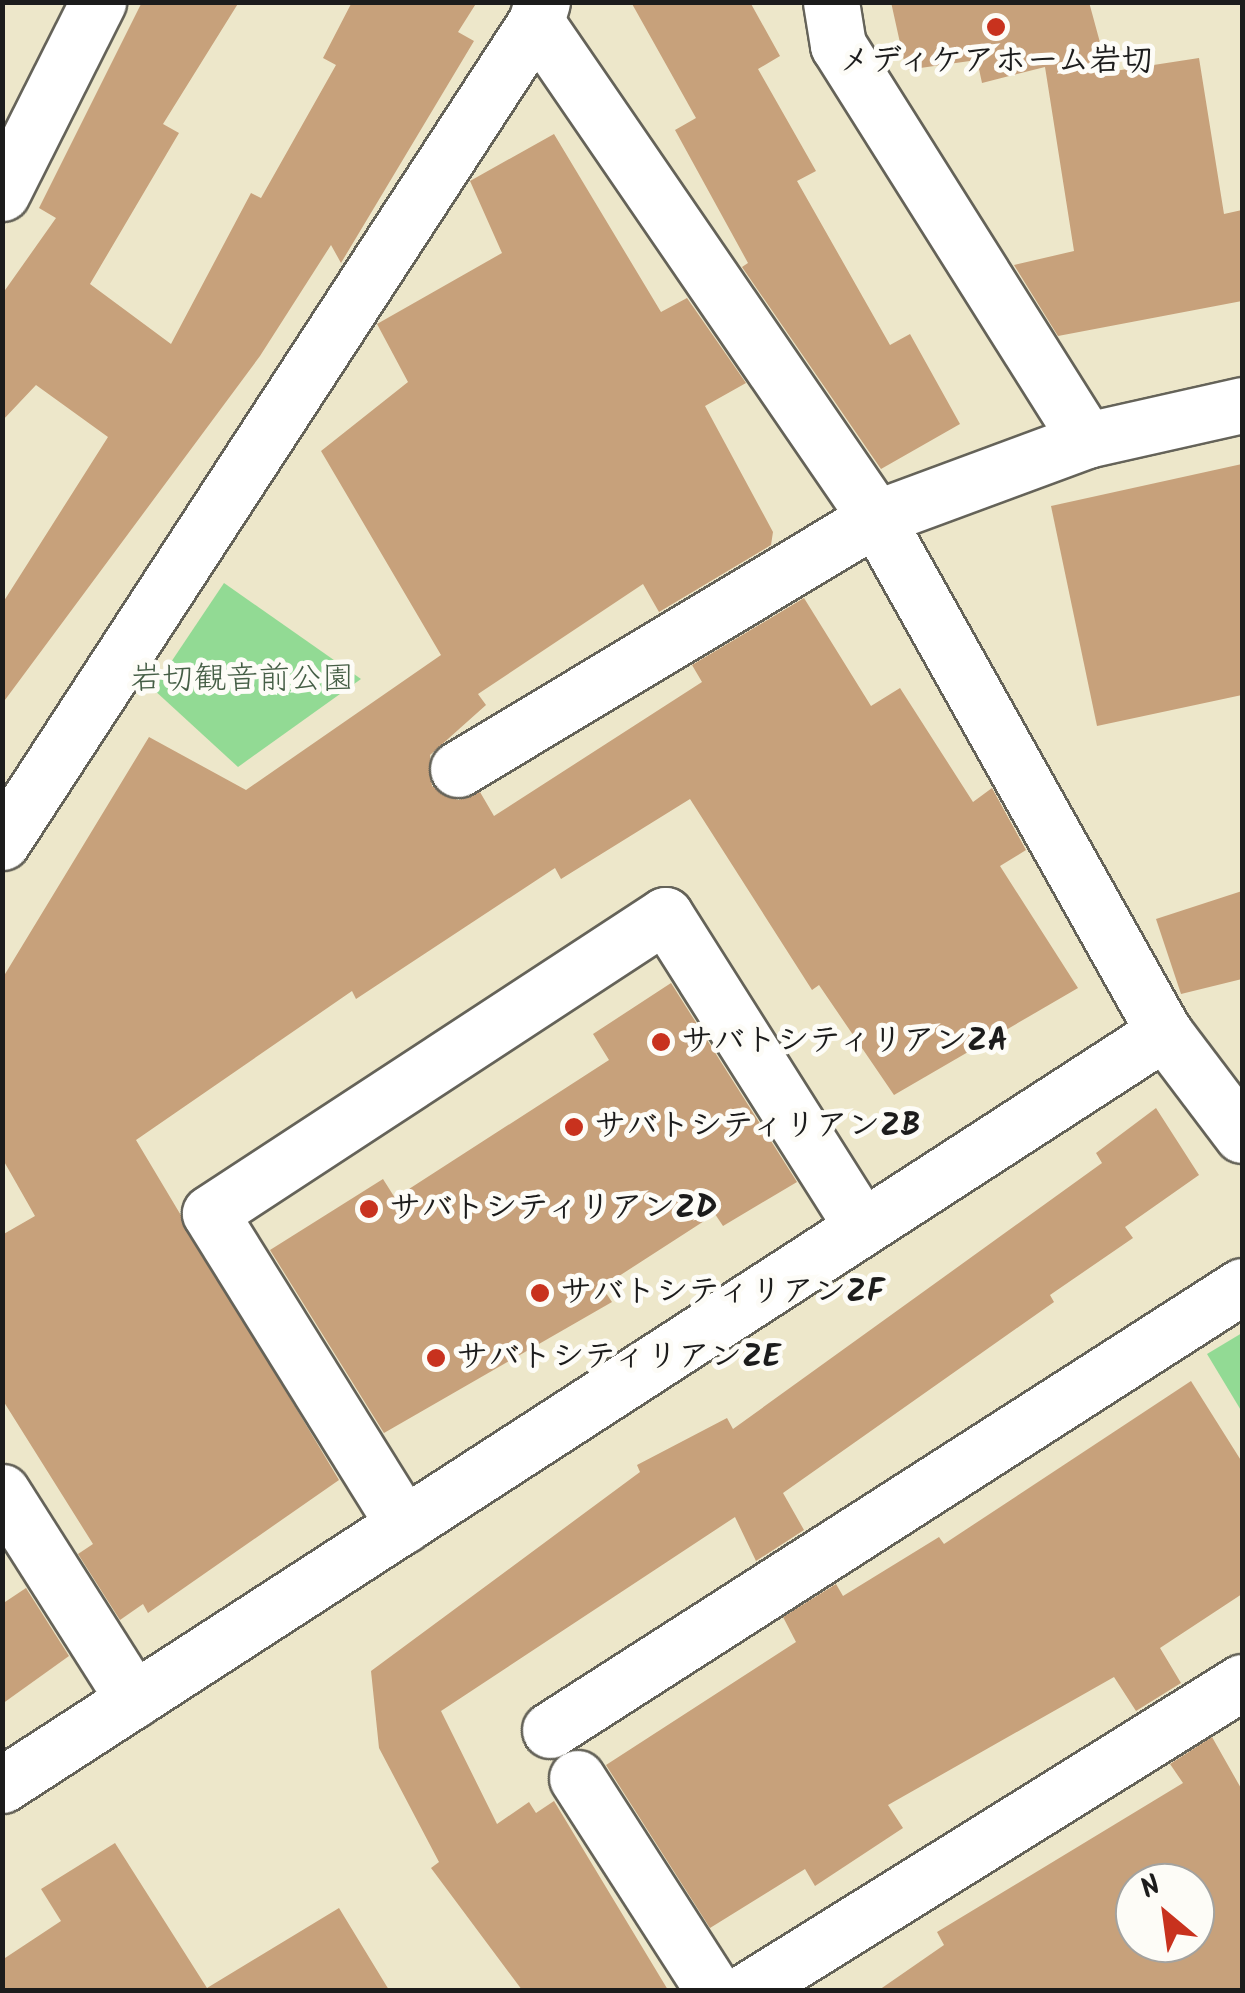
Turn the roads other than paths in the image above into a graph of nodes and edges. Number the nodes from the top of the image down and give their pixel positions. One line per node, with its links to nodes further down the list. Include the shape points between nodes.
1 (98, 2): 4 (street)
2 (831, 2): 6 (street, via 838,45)
3 (539, 12): 7 (street); 9 (street)
4 (2, 194)
5 (1242, 405): 6 (street)
6 (1087, 440): 7 (street)
7 (876, 518): 8 (street); 10 (street)
8 (458, 769)
9 (2, 842)
10 (1164, 1032): 11 (street); 12 (street)
11 (1242, 1135)
12 (862, 1228): 15 (street); 15 (street, via 666,915 210,1213)
13 (1242, 1286): 18 (street)
14 (2, 1492): 17 (street)
15 (404, 1524): 17 (street)
16 (1242, 1682): 22 (street)
17 (134, 1700): 20 (street)
18 (550, 1730)
19 (577, 1778): 21 (street)
20 (2, 1786)
21 (713, 1990)
22 (748, 1990)

